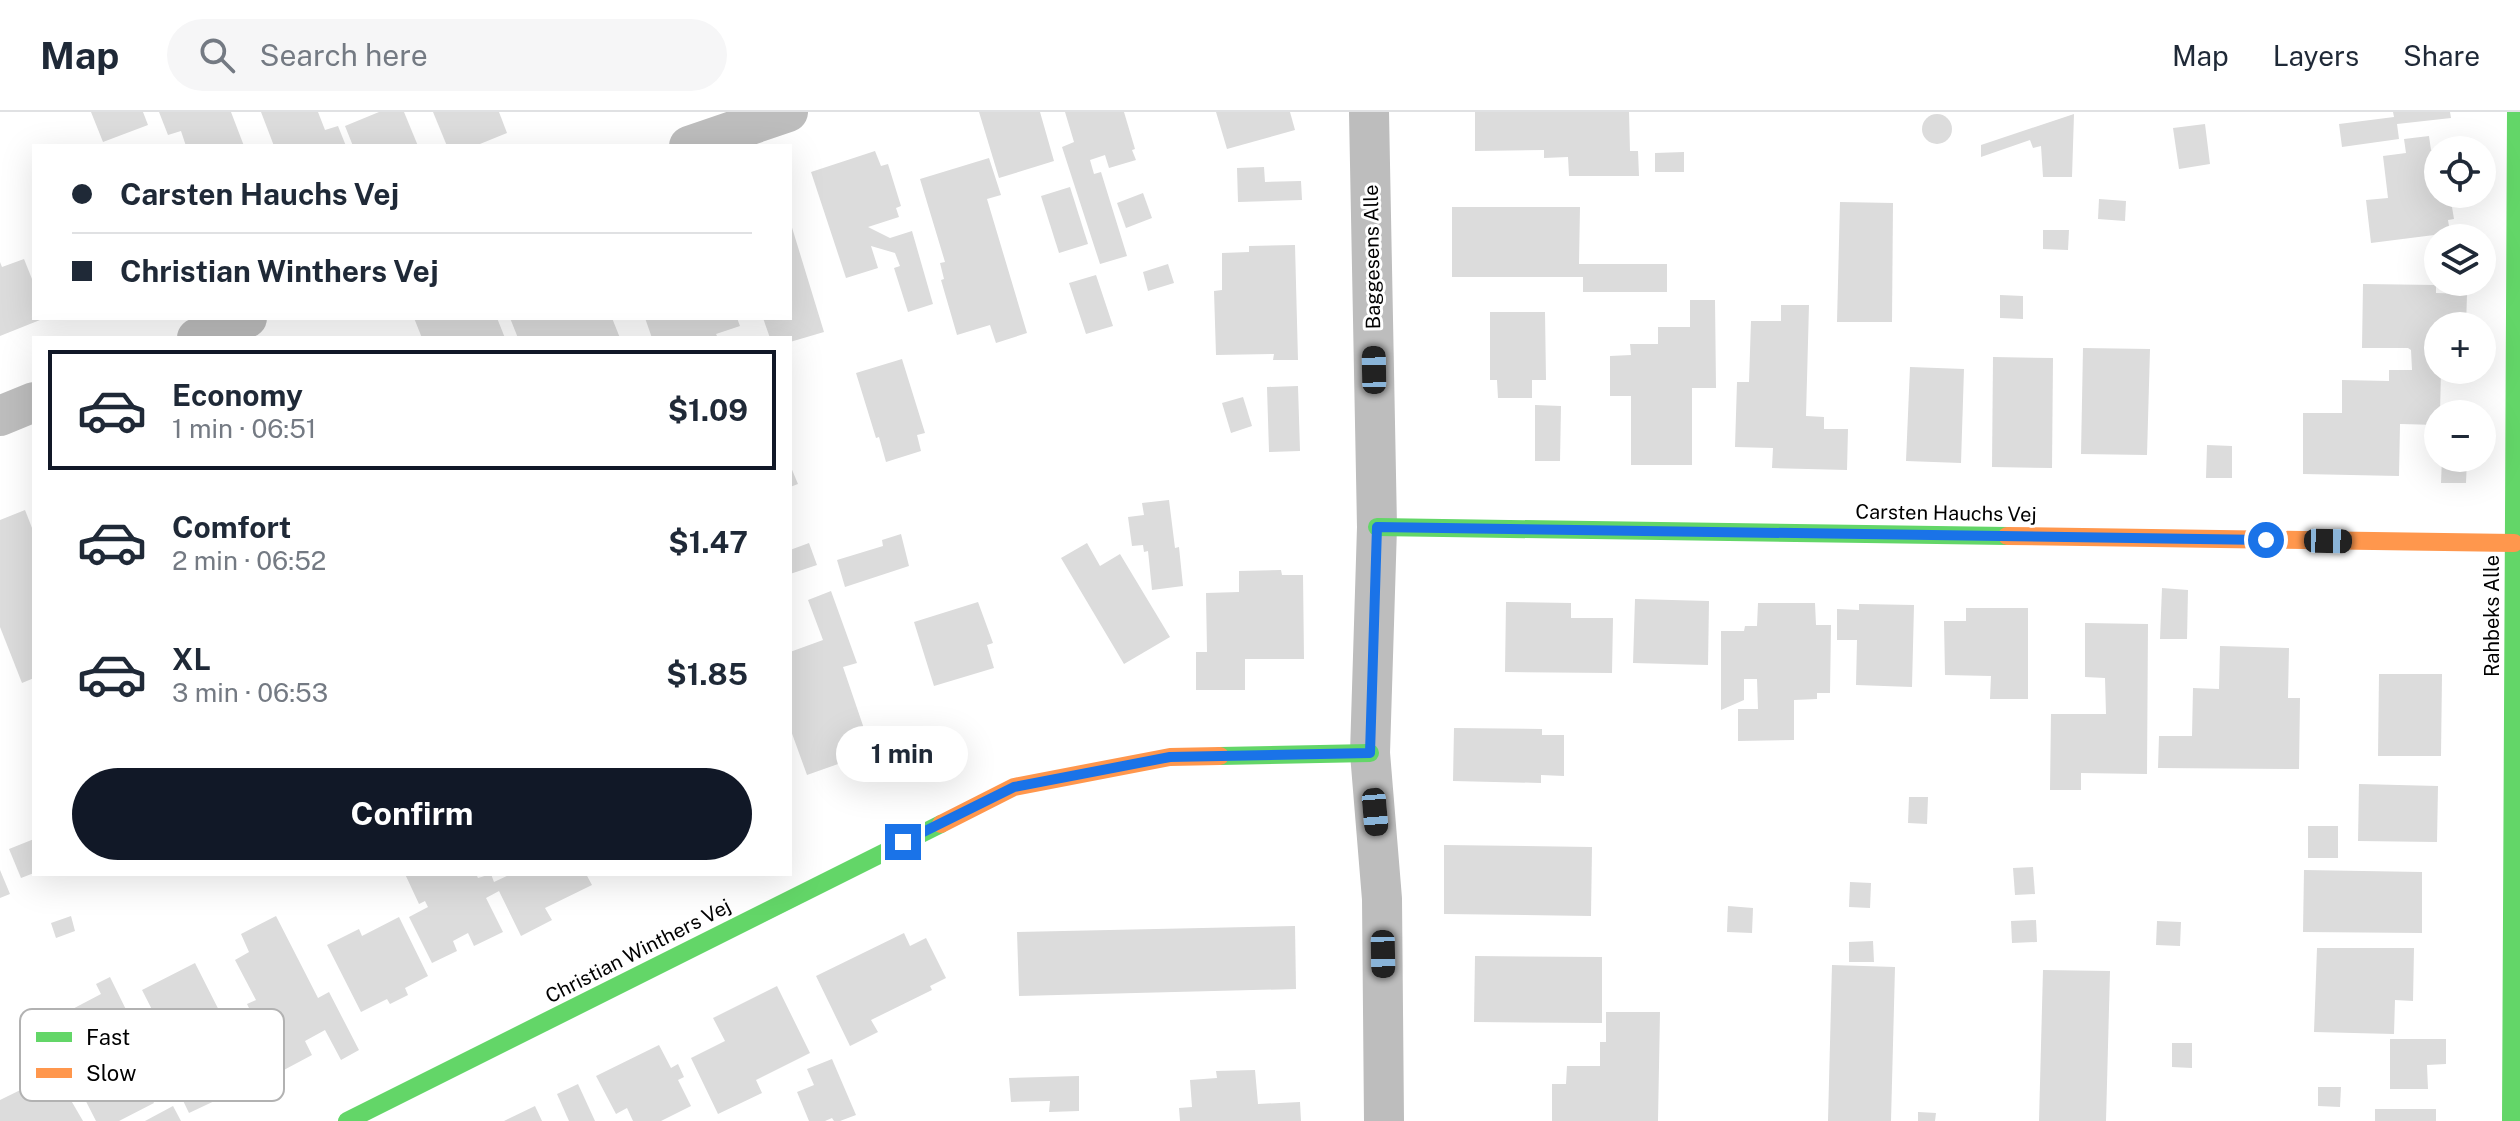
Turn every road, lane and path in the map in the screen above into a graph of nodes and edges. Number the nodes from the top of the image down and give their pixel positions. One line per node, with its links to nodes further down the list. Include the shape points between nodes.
1 (788, 112): 4 (street)
2 (1369, 112): 9 (street, Baggesens Alle)
3 (2516, 112): 10 (street, Rahbeks Alle)
4 (695, 144)
5 (242, 320): 6 (street)
6 (202, 336)
7 (32, 403): 8 (street)
8 (0, 416)
9 (1377, 527): 10 (street, Carsten Hauchs Vej); 11 (street, Baggesens Alle)
10 (2514, 543): 14 (street, Rahbeks Alle)
11 (1370, 753): 12 (street, Christian Winthers Vej, via 1170,757 1014,787); 13 (street, Baggesens Alle, via 1382,899)
12 (347, 1121)
13 (1384, 1121)
14 (2511, 1121)

